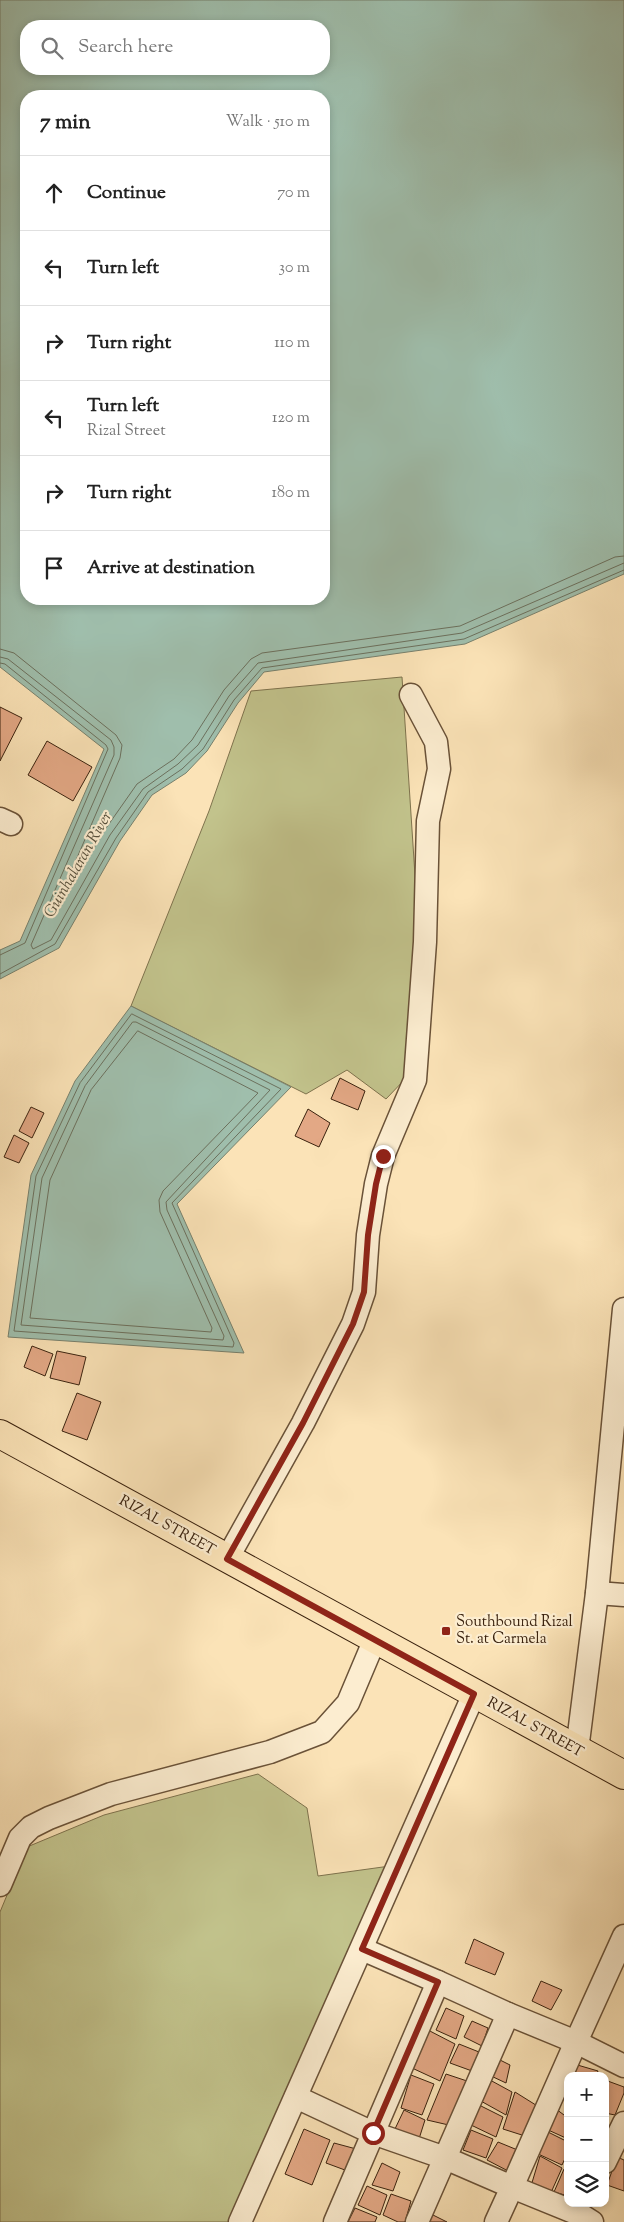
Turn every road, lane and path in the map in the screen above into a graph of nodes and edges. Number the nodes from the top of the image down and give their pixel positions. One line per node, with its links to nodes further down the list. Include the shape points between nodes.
1 (411, 695): 5 (street, via 436,742 439,769 428,821 425,942 415,1080 383,1156 368,1235 364,1292 353,1324 303,1423)
2 (624, 1309): 3 (street)
3 (619, 1414): 6 (street)
4 (0, 1434): 5 (main road, RIZAL STREET)
5 (227, 1559): 8 (main road, RIZAL STREET)
6 (597, 1593): 7 (street); 10 (street)
7 (624, 1595)
8 (375, 1639): 9 (main road, RIZAL STREET); 12 (street, via 348,1703 322,1732 270,1752 111,1794 49,1818 31,1827 20,1838)
9 (474, 1694): 10 (main road, RIZAL STREET); 14 (street)
10 (577, 1750): 11 (main road, RIZAL STREET)
11 (624, 1775)
12 (0, 1885)
13 (624, 1936): 17 (street)
14 (362, 1949): 15 (street); 19 (street)
15 (438, 1982): 16 (street); 21 (street)
16 (508, 2014): 17 (street); 23 (street)
17 (576, 2042): 18 (street); 24 (street)
18 (624, 2066)
19 (296, 2097): 21 (street); 26 (street)
20 (624, 2123): 22 (street)
21 (373, 2133): 23 (street); 27 (street)
22 (609, 2154)
23 (445, 2158): 24 (street); 28 (street)
24 (512, 2187): 25 (street); 29 (street)
25 (586, 2213)
26 (240, 2222)
27 (335, 2222)
28 (417, 2222)
29 (496, 2222)

